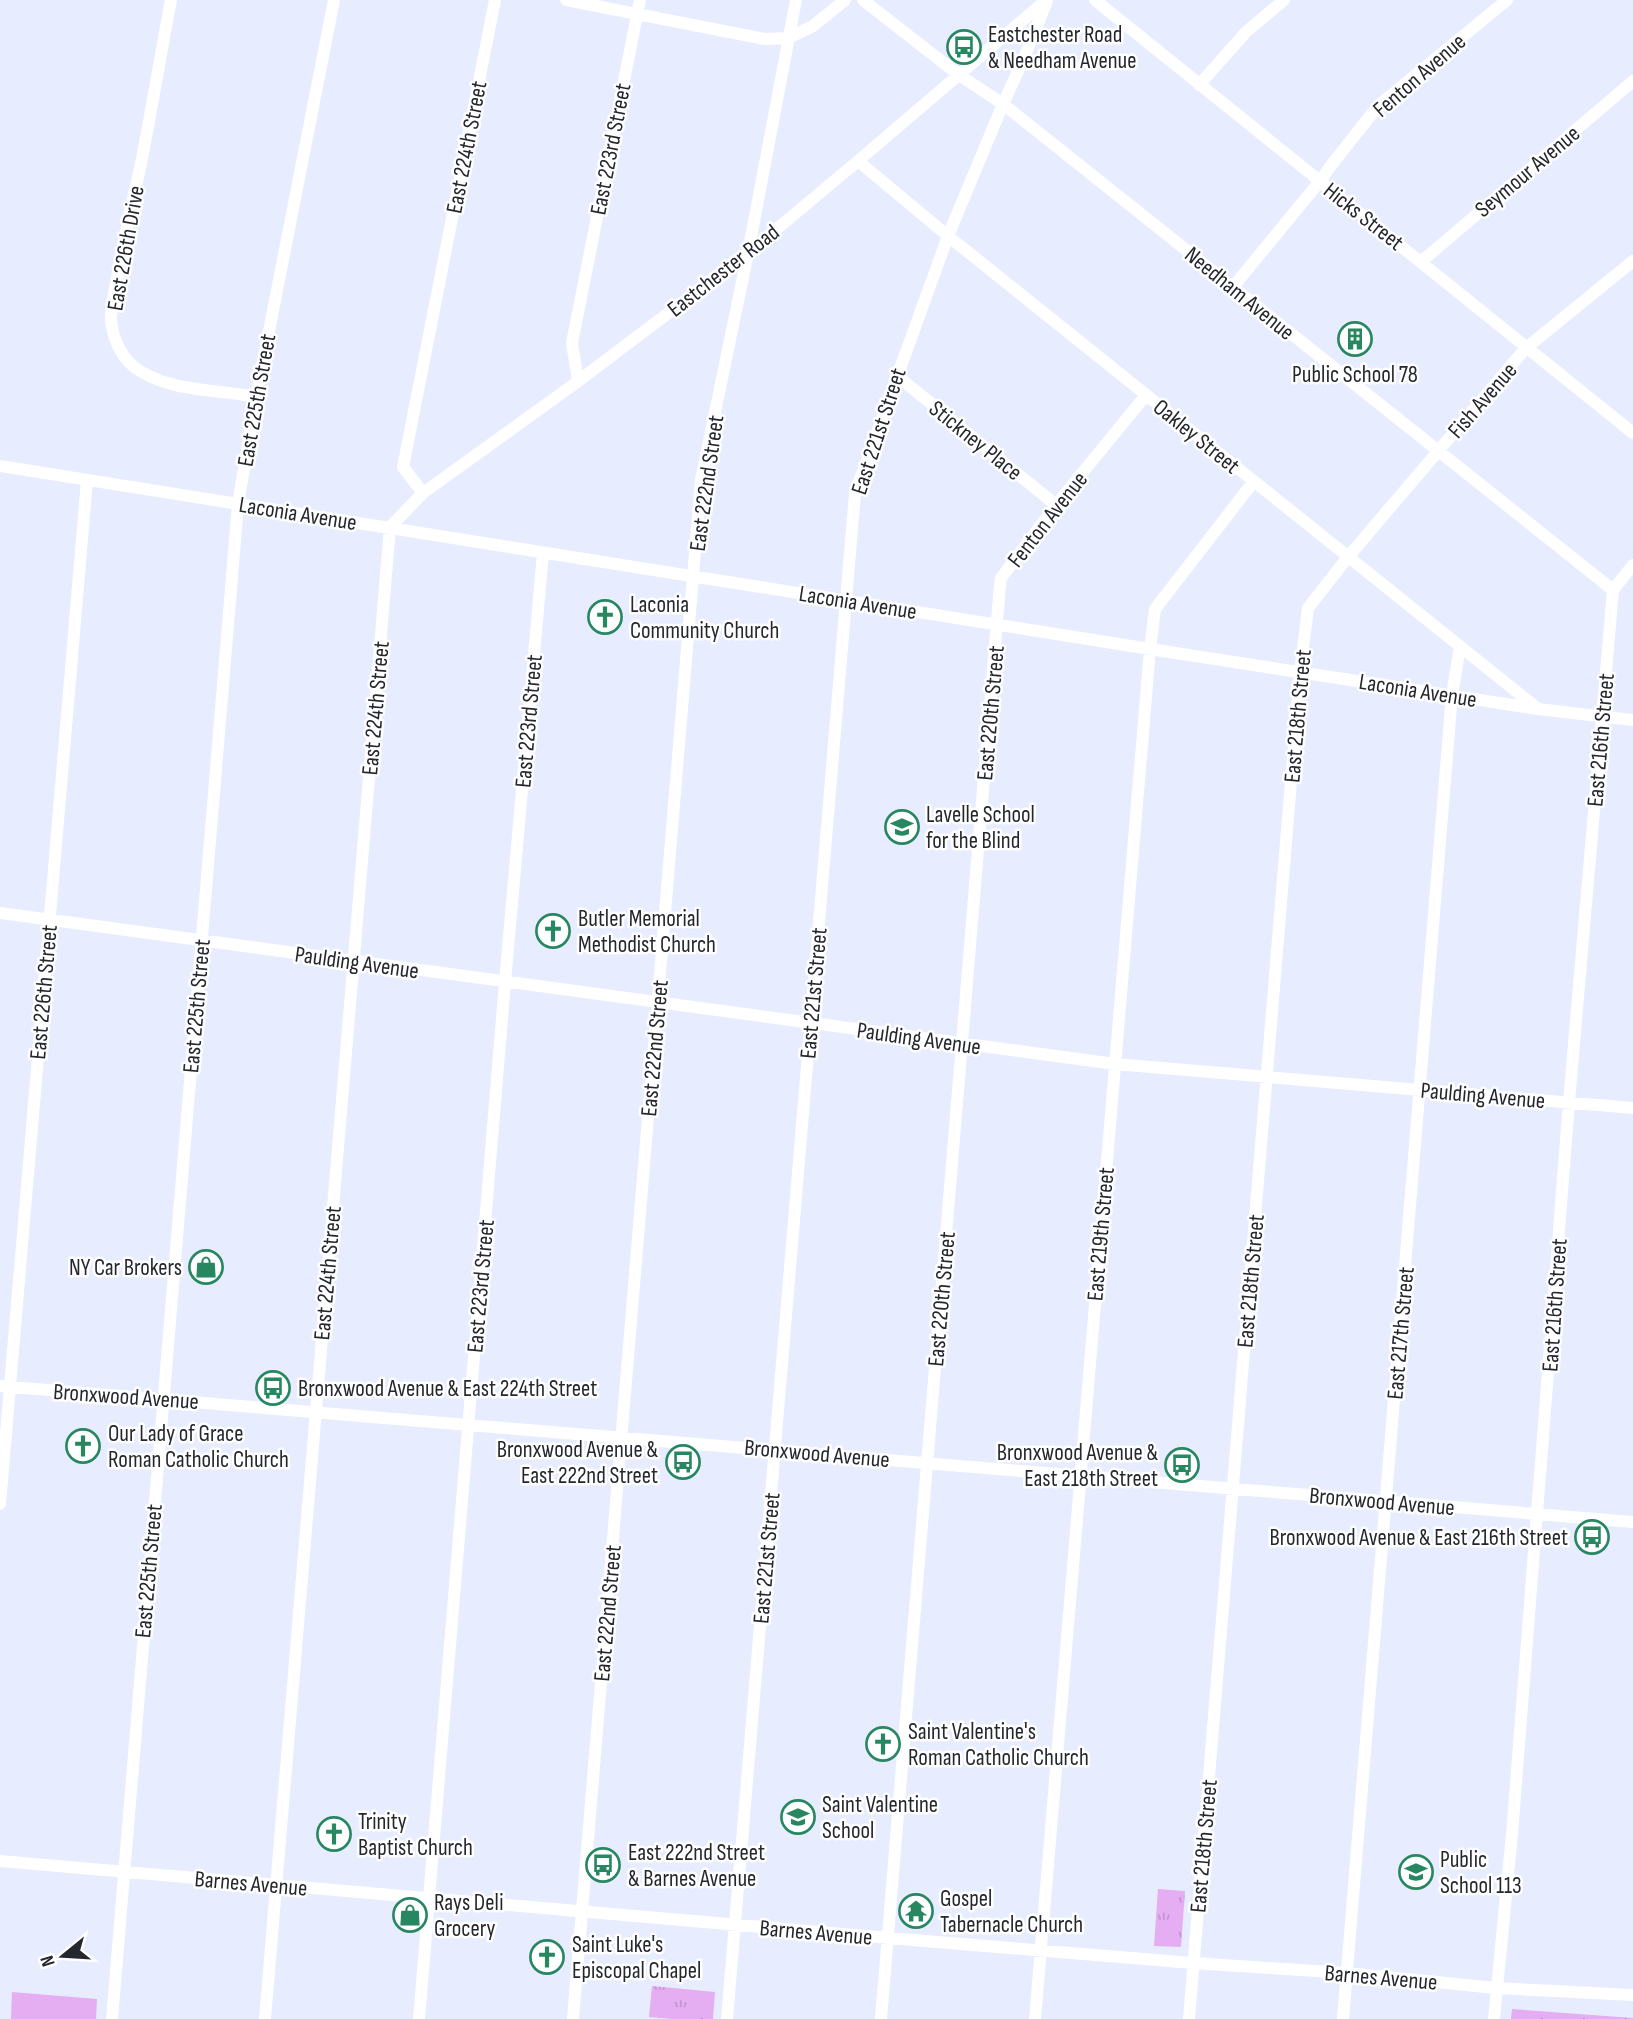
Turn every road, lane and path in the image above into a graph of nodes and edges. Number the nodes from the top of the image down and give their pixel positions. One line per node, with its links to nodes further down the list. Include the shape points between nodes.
1 (171, 0): 30 (street, East 226th Drive, via 118,274 113,328 126,359 151,377)
2 (334, 0): 30 (street, East 225th Street)
3 (495, 0): 36 (street, East 224th Street, via 403,467)
4 (566, 0): 13 (street)
5 (640, 0): 13 (street, East 223rd Street)
6 (796, 0): 14 (street, East 222nd Street)
7 (845, 0): 14 (street, via 813,26)
8 (863, 0): 15 (street, Needham Avenue)
9 (1047, 0): 15 (street, Eastchester Road); 18 (street, East 221st Street)
10 (1095, 0): 17 (street, Hicks Street)
11 (1284, 0): 17 (street, via 1246,32)
12 (1507, 0): 20 (street, Fenton Avenue, via 1378,106)
13 (637, 14): 14 (street, via 765,40); 28 (street, East 223rd Street, via 572,343)
14 (788, 38): 22 (street, East 222nd Street)
15 (959, 75): 18 (street, Needham Avenue); 19 (street, Eastchester Road)
16 (1633, 81): 23 (street, Seymour Avenue)
17 (1199, 85): 20 (street, Hicks Street)
18 (1003, 104): 21 (street, East 221st Street); 25 (street, Needham Avenue)
19 (859, 162): 21 (street, Oakley Street); 22 (street, Eastchester Road)
20 (1320, 181): 23 (street, Hicks Street); 25 (street, Fenton Avenue)
21 (948, 236): 27 (street, East 221st Street); 29 (street, Oakley Street)
22 (748, 253): 28 (street, Eastchester Road); 43 (street, East 222nd Street, via 701,480)
23 (1422, 261): 26 (street, Hicks Street)
24 (1633, 261): 26 (street, Fish Avenue)
25 (1233, 287): 32 (street, Needham Avenue)
26 (1526, 348): 31 (street, Hicks Street); 32 (street, Fish Avenue)
27 (896, 375): 38 (street, Stickney Place); 46 (street, East 221st Street, via 855,493)
28 (578, 381): 36 (street, Eastchester Road)
29 (1146, 395): 35 (street, Oakley Street); 38 (street, Fenton Avenue)
30 (256, 397): 37 (street, East 225th Street)
31 (1633, 433)
32 (1437, 452): 41 (street, Fish Avenue); 45 (street, Needham Avenue)
33 (0, 466): 34 (street, Laconia Avenue)
34 (87, 480): 37 (street, Laconia Avenue); 56 (street, East 226th Street)
35 (1254, 481): 41 (street, Oakley Street); 49 (street, East 219th Street, via 1156,609)
36 (423, 493): 39 (street, Eastchester Road)
37 (238, 504): 39 (street, Laconia Avenue); 57 (street, East 225th Street)
38 (1056, 505): 44 (street, Fenton Avenue)
39 (390, 527): 40 (street, Laconia Avenue); 58 (street, East 224th Street)
40 (543, 552): 43 (street, Laconia Avenue); 59 (street, East 223rd Street)
41 (1348, 557): 48 (street, Oakley Street); 50 (street, East 218th Street, via 1308,608)
42 (1633, 565): 45 (street)
43 (694, 576): 46 (street, Laconia Avenue); 60 (street, East 222nd Street)
44 (1001, 578): 47 (street, East 220th Street)
45 (1613, 590): 53 (street, East 216th Street)
46 (845, 599): 47 (street, Laconia Avenue); 61 (street, East 221st Street)
47 (998, 624): 49 (street, Laconia Avenue); 62 (street, East 220th Street)
48 (1460, 647): 51 (street, East 217th Street); 52 (street, Oakley Street)
49 (1150, 649): 50 (street, Laconia Avenue); 63 (street, East 219th Street)
50 (1300, 672): 51 (street, Laconia Avenue); 64 (street, East 218th Street)
51 (1452, 695): 52 (street, Laconia Avenue); 65 (street, East 217th Street)
52 (1538, 709): 53 (street, Laconia Avenue)
53 (1602, 718): 54 (street, Laconia Avenue); 66 (street, East 216th Street)
54 (1633, 720)
55 (0, 914): 56 (street, Paulding Avenue)
56 (49, 920): 57 (street, Paulding Avenue); 68 (street, East 226th Street)
57 (201, 941): 58 (street, Paulding Avenue); 69 (street, East 225th Street)
58 (354, 961): 59 (street, Paulding Avenue); 70 (street, East 224th Street)
59 (505, 982): 60 (street, Paulding Avenue); 71 (street, East 223rd Street)
60 (657, 1002): 61 (street, Paulding Avenue); 72 (street, East 222nd Street)
61 (810, 1023): 62 (street, Paulding Avenue); 73 (street, East 221st Street)
62 (963, 1044): 63 (street, Paulding Avenue); 74 (street, East 220th Street)
63 (1115, 1064): 64 (street, Paulding Avenue); 75 (street, East 219th Street)
64 (1267, 1076): 65 (street, Paulding Avenue); 76 (street, East 218th Street)
65 (1420, 1090): 66 (street, Paulding Avenue); 77 (street, East 217th Street)
66 (1569, 1102): 67 (street, Paulding Avenue); 79 (street, East 216th Street)
67 (1633, 1108)
68 (5, 1386): 69 (street, Bronxwood Avenue); 78 (street, East 226th Street)
69 (163, 1399): 70 (street, Bronxwood Avenue); 82 (street, East 225th Street)
70 (316, 1411): 71 (street, Bronxwood Avenue); 83 (street, East 224th Street)
71 (468, 1425): 72 (street, Bronxwood Avenue); 84 (street, East 223rd Street)
72 (621, 1437): 73 (street, Bronxwood Avenue); 85 (street, East 222nd Street)
73 (774, 1450): 74 (street, Bronxwood Avenue); 86 (street, East 221st Street)
74 (928, 1463): 75 (street, Bronxwood Avenue); 87 (street, East 220th Street)
75 (1080, 1475): 76 (street, Bronxwood Avenue); 88 (street, East 219th Street)
76 (1233, 1488): 77 (street, Bronxwood Avenue); 89 (street, East 218th Street)
77 (1386, 1501): 79 (street, Bronxwood Avenue); 90 (street, East 217th Street)
78 (0, 1504)
79 (1537, 1514): 80 (street, Bronxwood Avenue); 91 (street, East 216th Street)
80 (1633, 1522)
81 (0, 1861): 82 (street, Barnes Avenue)
82 (123, 1872): 83 (street, Barnes Avenue); 93 (street, East 225th Street)
83 (276, 1886): 84 (street, Barnes Avenue); 94 (street, East 224th Street)
84 (429, 1898): 85 (street, Barnes Avenue); 95 (street, East 223rd Street)
85 (582, 1910): 86 (street, Barnes Avenue); 96 (street, East 222nd Street)
86 (735, 1925): 87 (street, Barnes Avenue); 97 (street, East 221st Street)
87 (888, 1938): 88 (street, Barnes Avenue); 98 (street, East 220th Street)
88 (1040, 1950): 89 (street, Barnes Avenue); 99 (street, East 219th Street)
89 (1193, 1963): 90 (street, Barnes Avenue); 100 (street, East 218th Street)
90 (1346, 1973): 91 (street, Barnes Avenue); 101 (street, East 217th Street)
91 (1496, 1988): 92 (street, Barnes Avenue); 102 (street, East 216th Street)
92 (1633, 1995)
93 (112, 2019)
94 (265, 2019)
95 (419, 2019)
96 (573, 2019)
97 (727, 2019)
98 (881, 2019)
99 (1035, 2019)
100 (1189, 2019)
101 (1343, 2019)
102 (1494, 2019)

